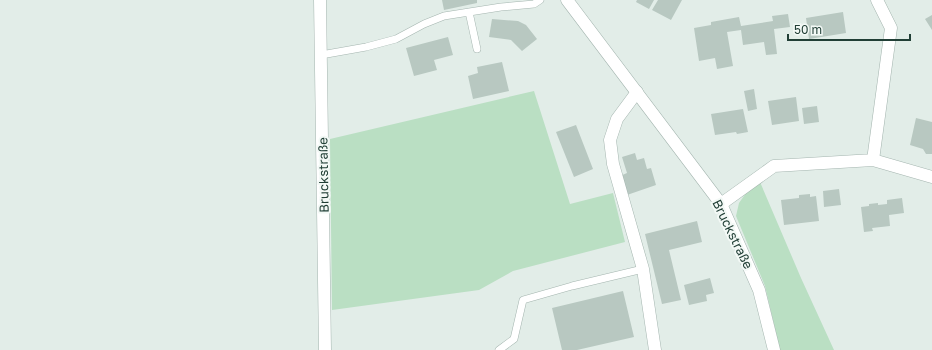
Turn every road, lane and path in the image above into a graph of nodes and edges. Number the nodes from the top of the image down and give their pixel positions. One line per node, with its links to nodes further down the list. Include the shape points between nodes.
1 (320, 0): 7 (street, Bruckstraße)
2 (540, 0): 5 (lane, via 534,4)
3 (567, 0): 8 (street, Bruckstraße)
4 (877, 0): 9 (street, via 891,28)
5 (469, 12): 6 (lane); 7 (lane, via 444,16 396,39)
6 (477, 49)
7 (321, 55): 13 (street, Bruckstraße)
8 (637, 92): 11 (street, Bruckstraße); 12 (street, via 616,119 610,140 613,164)
9 (873, 160): 10 (street); 11 (street, via 774,166)
10 (932, 177)
11 (721, 204): 16 (street, Bruckstraße, via 759,290)
12 (643, 269): 14 (lane, via 523,300 514,339); 15 (street)
13 (325, 350)
14 (499, 350)
15 (655, 350)
16 (774, 350)

